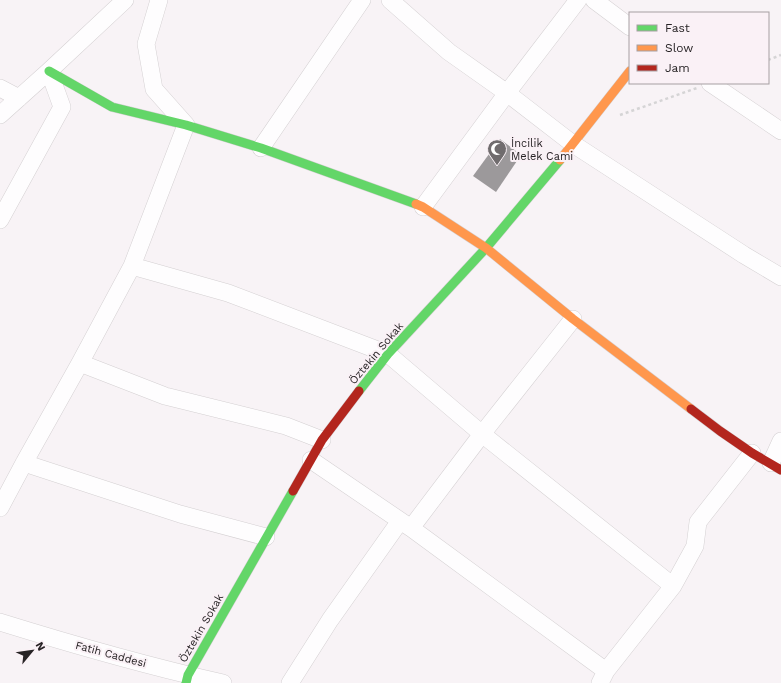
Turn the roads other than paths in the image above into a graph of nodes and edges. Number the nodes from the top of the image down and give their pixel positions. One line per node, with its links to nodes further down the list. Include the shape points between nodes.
1 (125, 0): 8 (street)
2 (159, 0): 15 (street, via 146,44 154,89)
3 (362, 0): 18 (street)
4 (390, 0): 12 (street, via 449,52)
5 (578, 0): 12 (street)
6 (594, 0): 7 (street)
7 (629, 26)
8 (49, 71): 13 (street); 15 (street, via 112,107); 20 (street, via 62,107)
9 (629, 72): 17 (street, Öztekin Sokak)
10 (712, 84): 16 (street)
11 (0, 88): 13 (street)
12 (507, 93): 17 (street); 19 (street)
13 (19, 98): 14 (street)
14 (0, 115)
15 (186, 125): 18 (street); 22 (street)
16 (781, 131)
17 (572, 144): 21 (street, Öztekin Sokak); 23 (street)
18 (260, 148): 19 (street)
19 (423, 207): 21 (street)
20 (0, 220)
21 (486, 248): 24 (street); 25 (street, Öztekin Sokak)
22 (132, 266): 25 (street, via 228,293); 26 (street)
23 (781, 277)
24 (573, 319): 27 (street); 30 (street)
25 (388, 354): 27 (street); 28 (street, Öztekin Sokak)
26 (80, 363): 28 (street, via 165,396 286,426); 32 (street)
27 (482, 434): 35 (street); 37 (street)
28 (322, 440): 31 (street, Öztekin Sokak)
29 (781, 441): 33 (street)
30 (752, 453): 33 (street); 37 (street, via 698,522 695,546)
31 (311, 460): 35 (street); 36 (street, Öztekin Sokak)
32 (24, 463): 34 (street); 36 (street, via 180,514)
33 (776, 466)
34 (0, 508)
35 (405, 524): 39 (street); 42 (street, via 330,620)
36 (266, 537): 40 (street, Öztekin Sokak)
37 (673, 586): 39 (street)
38 (0, 622): 40 (street, Fatih Caddesi)
39 (603, 677)
40 (187, 679): 41 (street, Fatih Caddesi)
41 (223, 683)
42 (290, 683)

